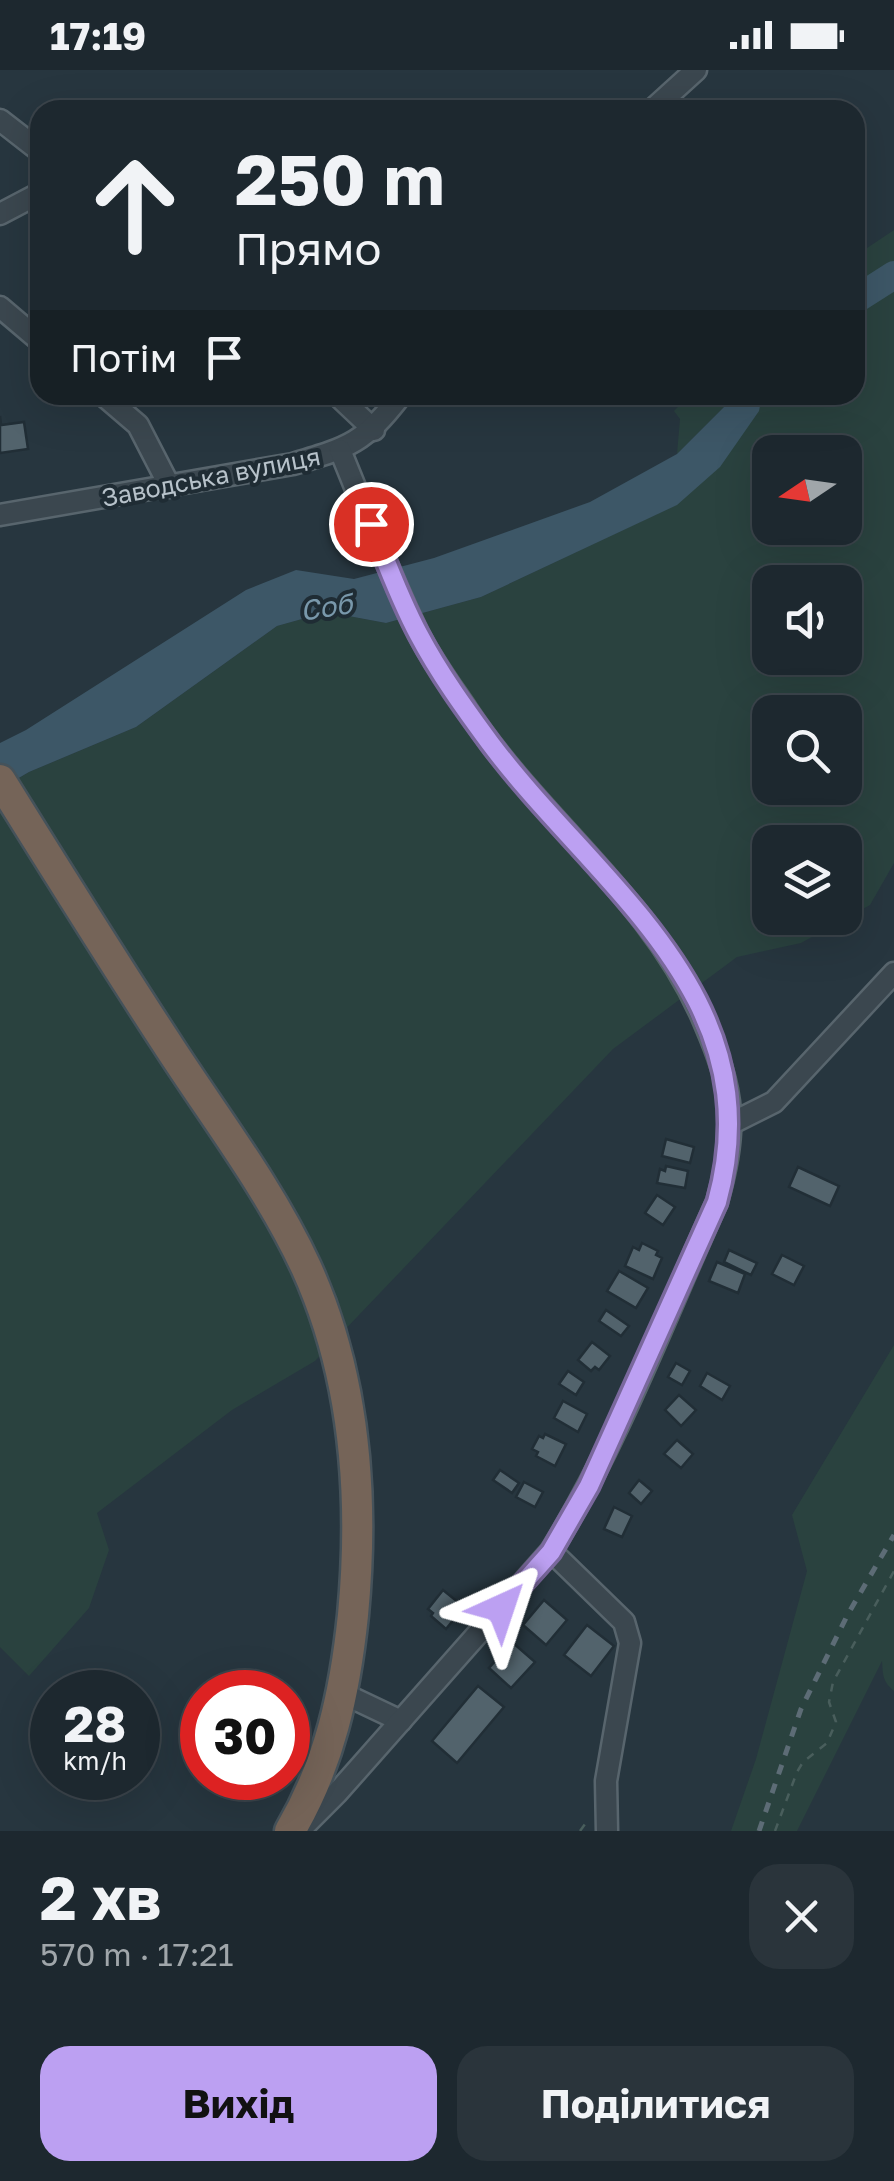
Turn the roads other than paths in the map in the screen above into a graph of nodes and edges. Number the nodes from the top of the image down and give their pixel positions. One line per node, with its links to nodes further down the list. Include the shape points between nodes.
1 (696, 70): 2 (street)
2 (663, 100)
3 (0, 120): 4 (street)
4 (30, 143)
5 (30, 198): 6 (street)
6 (0, 214)
7 (0, 307): 8 (street)
8 (30, 332)
9 (115, 405): 14 (street, via 138,425)
10 (348, 405): 12 (street)
11 (393, 405): 12 (street, Заводська вулиця)
12 (374, 430): 13 (street, Заводська вулиця)
13 (340, 450): 14 (street, Заводська вулиця); 18 (street, via 420,636 491,744 675,961 713,1042)
14 (170, 487): 15 (street, Заводська вулиця)
15 (0, 515)
16 (0, 780): 20 (highway, via 278,1213 306,1268 328,1327 354,1447 359,1514)
17 (894, 973): 18 (street, via 774,1102)
18 (730, 1124): 19 (street, via 717,1202 597,1470)
19 (551, 1552): 21 (street); 24 (street, via 629,1632 606,1781)
20 (342, 1694): 21 (street); 22 (highway, via 331,1744)
21 (401, 1721): 23 (street)
22 (290, 1831)
23 (300, 1831)
24 (606, 1831)

